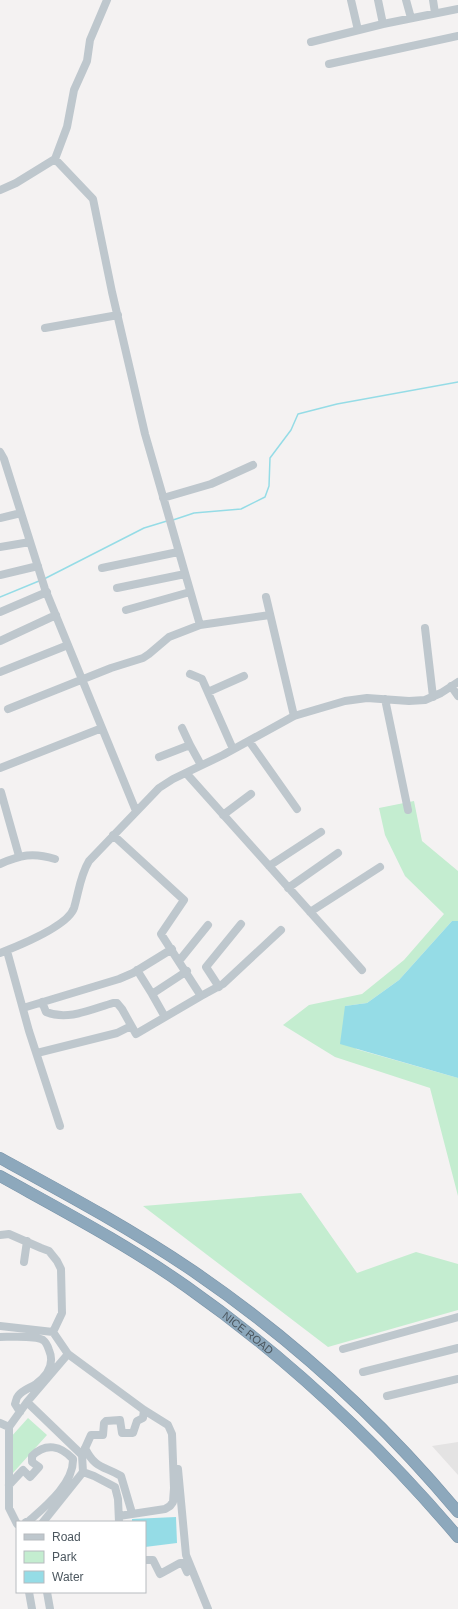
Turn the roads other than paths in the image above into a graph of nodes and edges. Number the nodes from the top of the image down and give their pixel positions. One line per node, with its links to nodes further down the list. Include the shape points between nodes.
1 (107, 0): 14 (street, via 90,40 87,61 74,90 67,127)
2 (351, 0): 10 (street)
3 (378, 0): 9 (street)
4 (406, 0): 8 (street)
5 (433, 0): 7 (street)
6 (458, 9): 7 (street)
7 (435, 13): 8 (street)
8 (411, 18): 9 (street)
9 (383, 24): 10 (street)
10 (358, 30): 12 (street)
11 (458, 36): 13 (street)
12 (310, 42)
13 (329, 64)
14 (55, 159): 15 (street); 16 (street, via 93,199)
15 (0, 190)
16 (118, 315): 17 (street); 20 (street, via 145,434)
17 (45, 328)
18 (0, 452): 21 (street)
19 (253, 465): 20 (street, via 211,484)
20 (163, 498): 25 (street)
21 (21, 513): 22 (street); 23 (street)
22 (0, 518)
23 (30, 542): 24 (street); 26 (street)
24 (0, 547)
25 (178, 552): 27 (street); 28 (street)
26 (38, 566): 29 (street); 31 (street)
27 (102, 568)
28 (185, 574): 30 (street); 32 (street)
29 (0, 575)
30 (117, 588)
31 (46, 592): 35 (street); 36 (street)
32 (190, 592): 34 (street); 38 (street)
33 (266, 596): 37 (street)
34 (126, 610)
35 (0, 612)
36 (56, 615): 40 (street); 41 (street)
37 (270, 615): 38 (street); 52 (street)
38 (200, 625): 45 (street, via 168,638 143,658)
39 (425, 628): 49 (street)
40 (0, 641)
41 (68, 645): 42 (street); 45 (street)
42 (0, 672)
43 (190, 674): 47 (street, via 202,679)
44 (244, 676): 47 (street)
45 (82, 680): 51 (street); 53 (street)
46 (455, 684): 48 (street); 49 (street)
47 (208, 692): 57 (street)
48 (458, 696)
49 (433, 697): 50 (street, via 409,701)
50 (385, 699): 52 (street, via 345,701); 65 (street)
51 (8, 709)
52 (294, 716): 55 (street)
53 (102, 728): 60 (street); 66 (street)
54 (182, 728): 56 (street)
55 (249, 741): 57 (street); 64 (street)
56 (190, 745): 58 (street); 59 (street)
57 (233, 749): 59 (street)
58 (159, 757)
59 (201, 765): 61 (street)
60 (0, 768)
61 (186, 773): 66 (street, via 159,788); 67 (street)
62 (0, 792): 71 (street)
63 (250, 794): 67 (street)
64 (297, 809)
65 (408, 810)
66 (136, 811): 69 (street)
67 (223, 815): 74 (street)
68 (321, 832): 74 (street)
69 (113, 835): 81 (street, via 184,900 161,934); 82 (street, via 83,871 70,917)
70 (338, 853): 76 (street)
71 (19, 856): 72 (street, via 42,854); 73 (street)
72 (55, 859)
73 (0, 864)
74 (269, 866): 76 (street)
75 (380, 867): 77 (street)
76 (288, 888): 77 (street)
77 (310, 912): 85 (street)
78 (241, 924): 87 (street, via 206,967)
79 (208, 925): 83 (street)
80 (281, 930): 87 (street)
81 (172, 949): 83 (street); 84 (street)
82 (4, 952): 91 (street)
83 (179, 960): 86 (street)
84 (137, 970): 88 (street); 90 (street, via 119,979)
85 (362, 970)
86 (187, 972): 88 (street); 89 (street)
87 (219, 987): 89 (street)
88 (152, 994): 92 (street)
89 (201, 996): 92 (street)
90 (42, 1002): 91 (street); 93 (street, via 46,1012 58,1016 117,1003)
91 (23, 1008): 94 (street)
92 (166, 1017): 93 (street, via 136,1034)
93 (131, 1026): 94 (street, via 117,1033)
94 (37, 1053): 95 (street)
95 (60, 1126)
96 (0, 1158): 120 (highway, NICE ROAD, via 112,1219 232,1299 312,1364 434,1483)
97 (0, 1176): 126 (highway, NICE ROAD, via 113,1239 187,1287 248,1332 354,1425 406,1478)
98 (0, 1235): 99 (street, via 9,1234)
99 (27, 1242): 100 (street); 103 (street, via 49,1252 58,1261 61,1269 62,1312)
100 (24, 1262)
101 (458, 1317): 106 (street)
102 (0, 1326): 103 (street)
103 (53, 1332): 107 (street)
104 (0, 1337): 113 (street, via 43,1340 52,1357 48,1372 36,1384 17,1396 15,1404)
105 (458, 1348): 108 (street)
106 (343, 1349)
107 (68, 1354): 111 (street); 112 (street)
108 (363, 1372)
109 (458, 1379): 110 (street)
110 (388, 1396)
111 (27, 1402): 113 (street); 117 (street)
112 (144, 1410): 117 (street, via 143,1418 137,1421 134,1433 122,1433 120,1420 106,1421 103,1424 103,1435 91,1435); 121 (street, via 168,1425 172,1434 174,1488 172,1502 165,1509)
113 (20, 1412): 115 (street)
114 (0, 1423): 115 (street)
115 (9, 1426): 119 (street)
116 (176, 1437): 135 (street, via 186,1555)
117 (83, 1452): 118 (street); 121 (street, via 101,1468 121,1476)
118 (83, 1472): 122 (street, via 115,1487); 125 (street)
119 (9, 1485): 123 (street, via 9,1508); 124 (street, via 23,1470 30,1477 39,1467 32,1462 32,1456 40,1450 59,1448 73,1459 61,1490)
120 (458, 1512)
121 (132, 1513): 122 (street)
122 (119, 1519)
123 (16, 1521)
124 (29, 1521)
125 (44, 1521)
126 (458, 1537)
127 (146, 1560): 134 (street, via 153,1560 160,1574 184,1563)
128 (29, 1593): 131 (street)
129 (44, 1593): 132 (street)
130 (47, 1593): 133 (street)
131 (32, 1609)
132 (45, 1609)
133 (50, 1609)
134 (202, 1609)
135 (208, 1609)

